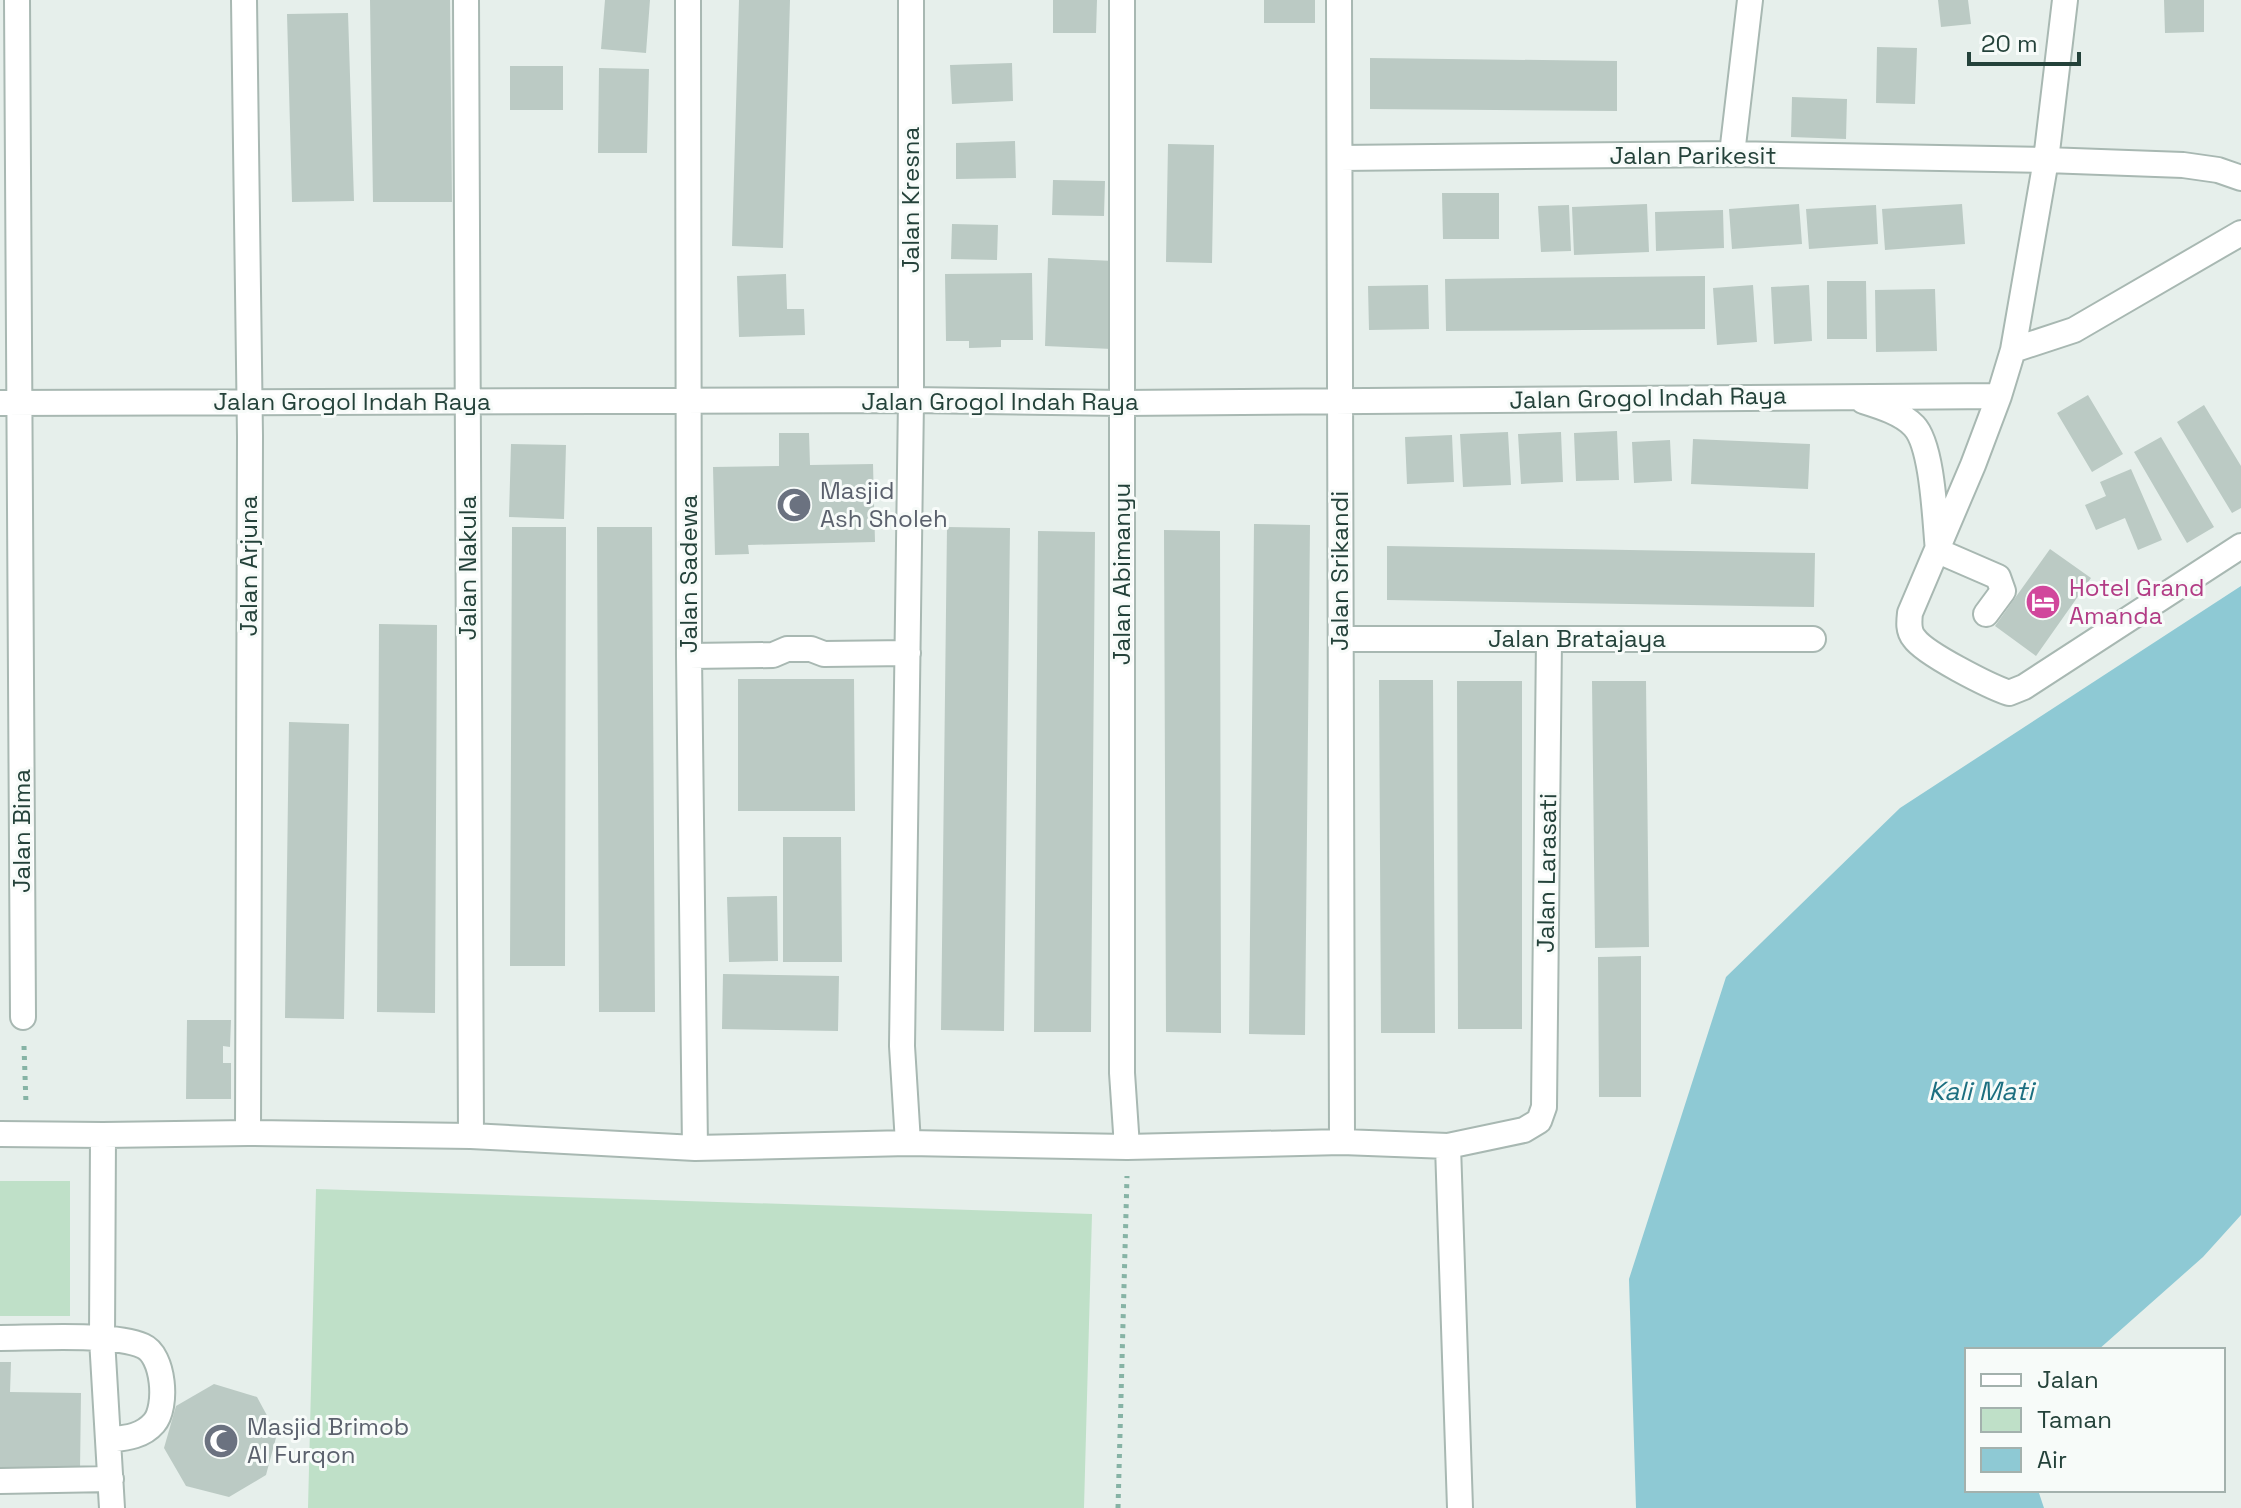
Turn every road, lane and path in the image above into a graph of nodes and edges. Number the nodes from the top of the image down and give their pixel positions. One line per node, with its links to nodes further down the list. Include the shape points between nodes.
1 (17, 0): 22 (street, Jalan Bima)
2 (244, 0): 20 (street, Jalan Arjuna)
3 (466, 0): 23 (street, Jalan Nakula)
4 (688, 0): 19 (street, Jalan Sadewa)
5 (911, 0): 18 (street, Jalan Kresna)
6 (1122, 0): 24 (street, Jalan Abimanyu)
7 (1339, 0): 11 (street, Jalan Srikandi)
8 (1750, 0): 10 (street)
9 (2065, 0): 12 (street)
10 (1732, 154): 11 (street, Jalan Parikesit); 12 (street, Jalan Parikesit)
11 (1340, 158): 21 (street, Jalan Srikandi)
12 (2046, 160): 13 (street, Jalan Parikesit, via 2183,165); 15 (street)
13 (2241, 178)
14 (2241, 233): 15 (street, via 2074,330)
15 (2013, 350): 17 (street)
16 (1845, 396): 17 (street, Jalan Grogol Indah Raya); 21 (street, Jalan Grogol Indah Raya); 26 (street, via 1884,408 1915,427 1930,465)
17 (1999, 396): 26 (street)
18 (911, 400): 19 (street, Jalan Grogol Indah Raya); 24 (street, Jalan Grogol Indah Raya); 31 (street, Jalan Kresna)
19 (688, 401): 23 (street, Jalan Grogol Indah Raya); 32 (street, Jalan Sadewa)
20 (249, 402): 22 (street, Jalan Grogol Indah Raya); 23 (street, Jalan Grogol Indah Raya); 34 (street, Jalan Arjuna)
21 (1339, 402): 24 (street, Jalan Grogol Indah Raya); 28 (street, Jalan Srikandi)
22 (9, 403): 33 (street, Jalan Bima)
23 (467, 403): 38 (street, Jalan Nakula)
24 (1122, 403): 42 (street, Jalan Abimanyu, via 1122,1073)
25 (2241, 546): 26 (street, via 2009,693 1923,648 1913,637 1910,613)
26 (1938, 551): 27 (street, via 1998,577 2003,591)
27 (1986, 614)
28 (1341, 639): 29 (street, Jalan Bratajaya); 39 (street, Jalan Srikandi)
29 (1549, 639): 30 (street, Jalan Bratajaya); 41 (street, Jalan Larasati, via 1544,1107 1539,1121 1524,1130)
30 (1813, 639)
31 (908, 653): 32 (street, via 787,649 773,655); 40 (street, Jalan Kresna, via 902,1046)
32 (689, 656): 43 (street, Jalan Sadewa)
33 (23, 1017): 36 (path)
34 (248, 1133): 37 (street); 38 (street)
35 (0, 1134): 36 (street)
36 (27, 1134): 37 (street)
37 (103, 1135): 45 (street)
38 (471, 1136): 43 (street)
39 (1342, 1142): 41 (street); 42 (street)
40 (908, 1143): 42 (street); 43 (street)
41 (1448, 1146): 51 (street)
42 (1127, 1147): 50 (path)
43 (695, 1148)
44 (0, 1338): 45 (street)
45 (102, 1339): 46 (street); 46 (street, via 152,1350 162,1392 156,1421 141,1434)
46 (108, 1440): 47 (street)
47 (111, 1479): 48 (street); 49 (street)
48 (0, 1481)
49 (112, 1508)
50 (1118, 1508)
51 (1460, 1508)

